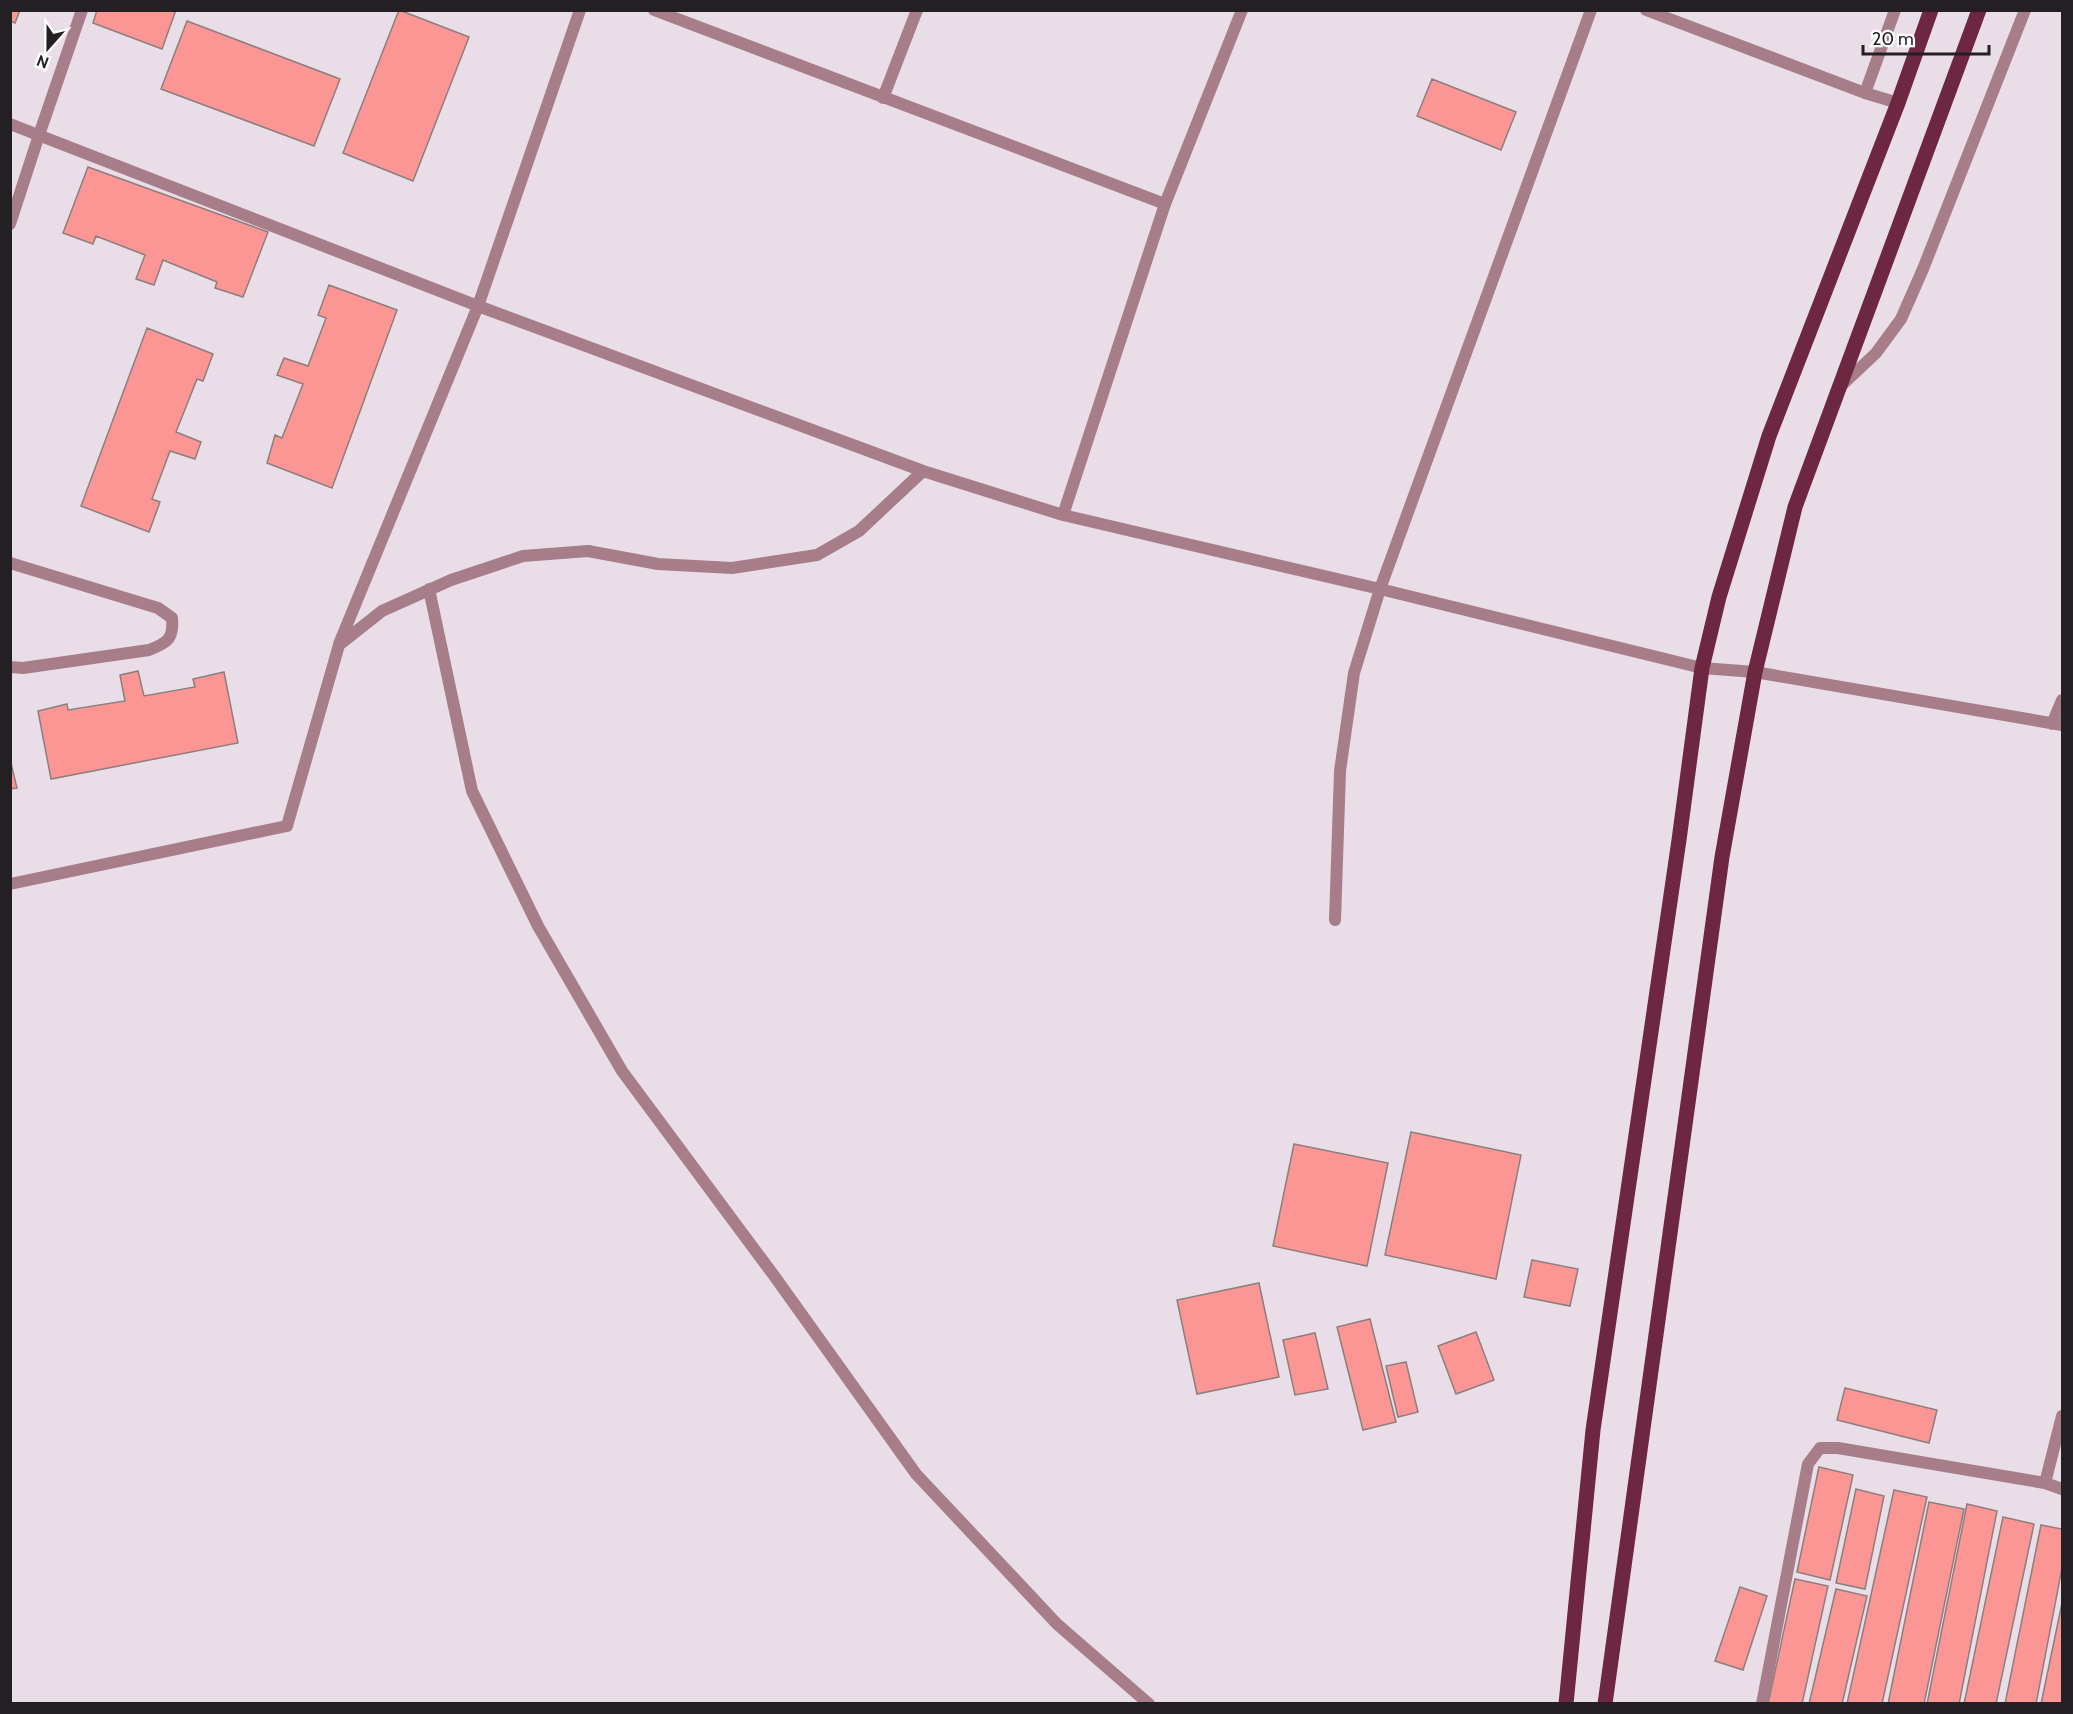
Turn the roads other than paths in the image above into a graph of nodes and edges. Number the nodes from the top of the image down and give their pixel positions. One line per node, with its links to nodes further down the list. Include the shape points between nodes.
1 (82, 10): 16 (street)
2 (580, 10): 19 (street)
3 (654, 10): 13 (street)
4 (917, 10): 13 (street)
5 (1242, 10): 17 (street)
6 (1591, 10): 25 (street)
7 (1646, 10): 12 (street)
8 (1895, 10): 12 (street)
9 (1931, 10): 14 (main road)
10 (1979, 10): 20 (main road)
11 (2025, 10): 20 (street, via 1901,319 1876,353)
12 (1865, 93): 14 (street)
13 (883, 98): 17 (street)
14 (1898, 103): 28 (main road, via 1768,436 1719,597)
15 (10, 124): 16 (street)
16 (39, 135): 18 (street); 19 (street)
17 (1165, 204): 22 (street)
18 (10, 224)
19 (478, 306): 21 (street); 26 (street)
20 (1838, 388): 29 (main road, via 1795,507)
21 (924, 471): 22 (street); 24 (street, via 859,531 817,555 732,568 658,564 588,551 534,555)
22 (1063, 515): 25 (street)
23 (10, 563): 27 (street, via 158,608 172,618 173,631 165,644 149,650)
24 (429, 589): 26 (street, via 382,611); 37 (street, via 472,790 538,926 622,1071 916,1474 1057,1624)
25 (1380, 589): 28 (street); 33 (street, via 1354,673 1340,771)
26 (339, 645): 32 (street, via 287,826)
27 (10, 667)
28 (1702, 668): 29 (street); 38 (main road, via 1593,1430)
29 (1755, 672): 31 (street); 39 (main road, via 1722,857)
30 (2062, 700): 31 (street)
31 (2057, 724)
32 (10, 884)
33 (1335, 920)
34 (2062, 1416): 35 (street)
35 (2045, 1483): 36 (street); 40 (street, via 1820,1448 1808,1464)
36 (2062, 1489)
37 (1149, 1704)
38 (1566, 1704)
39 (1605, 1704)
40 (1762, 1704)

